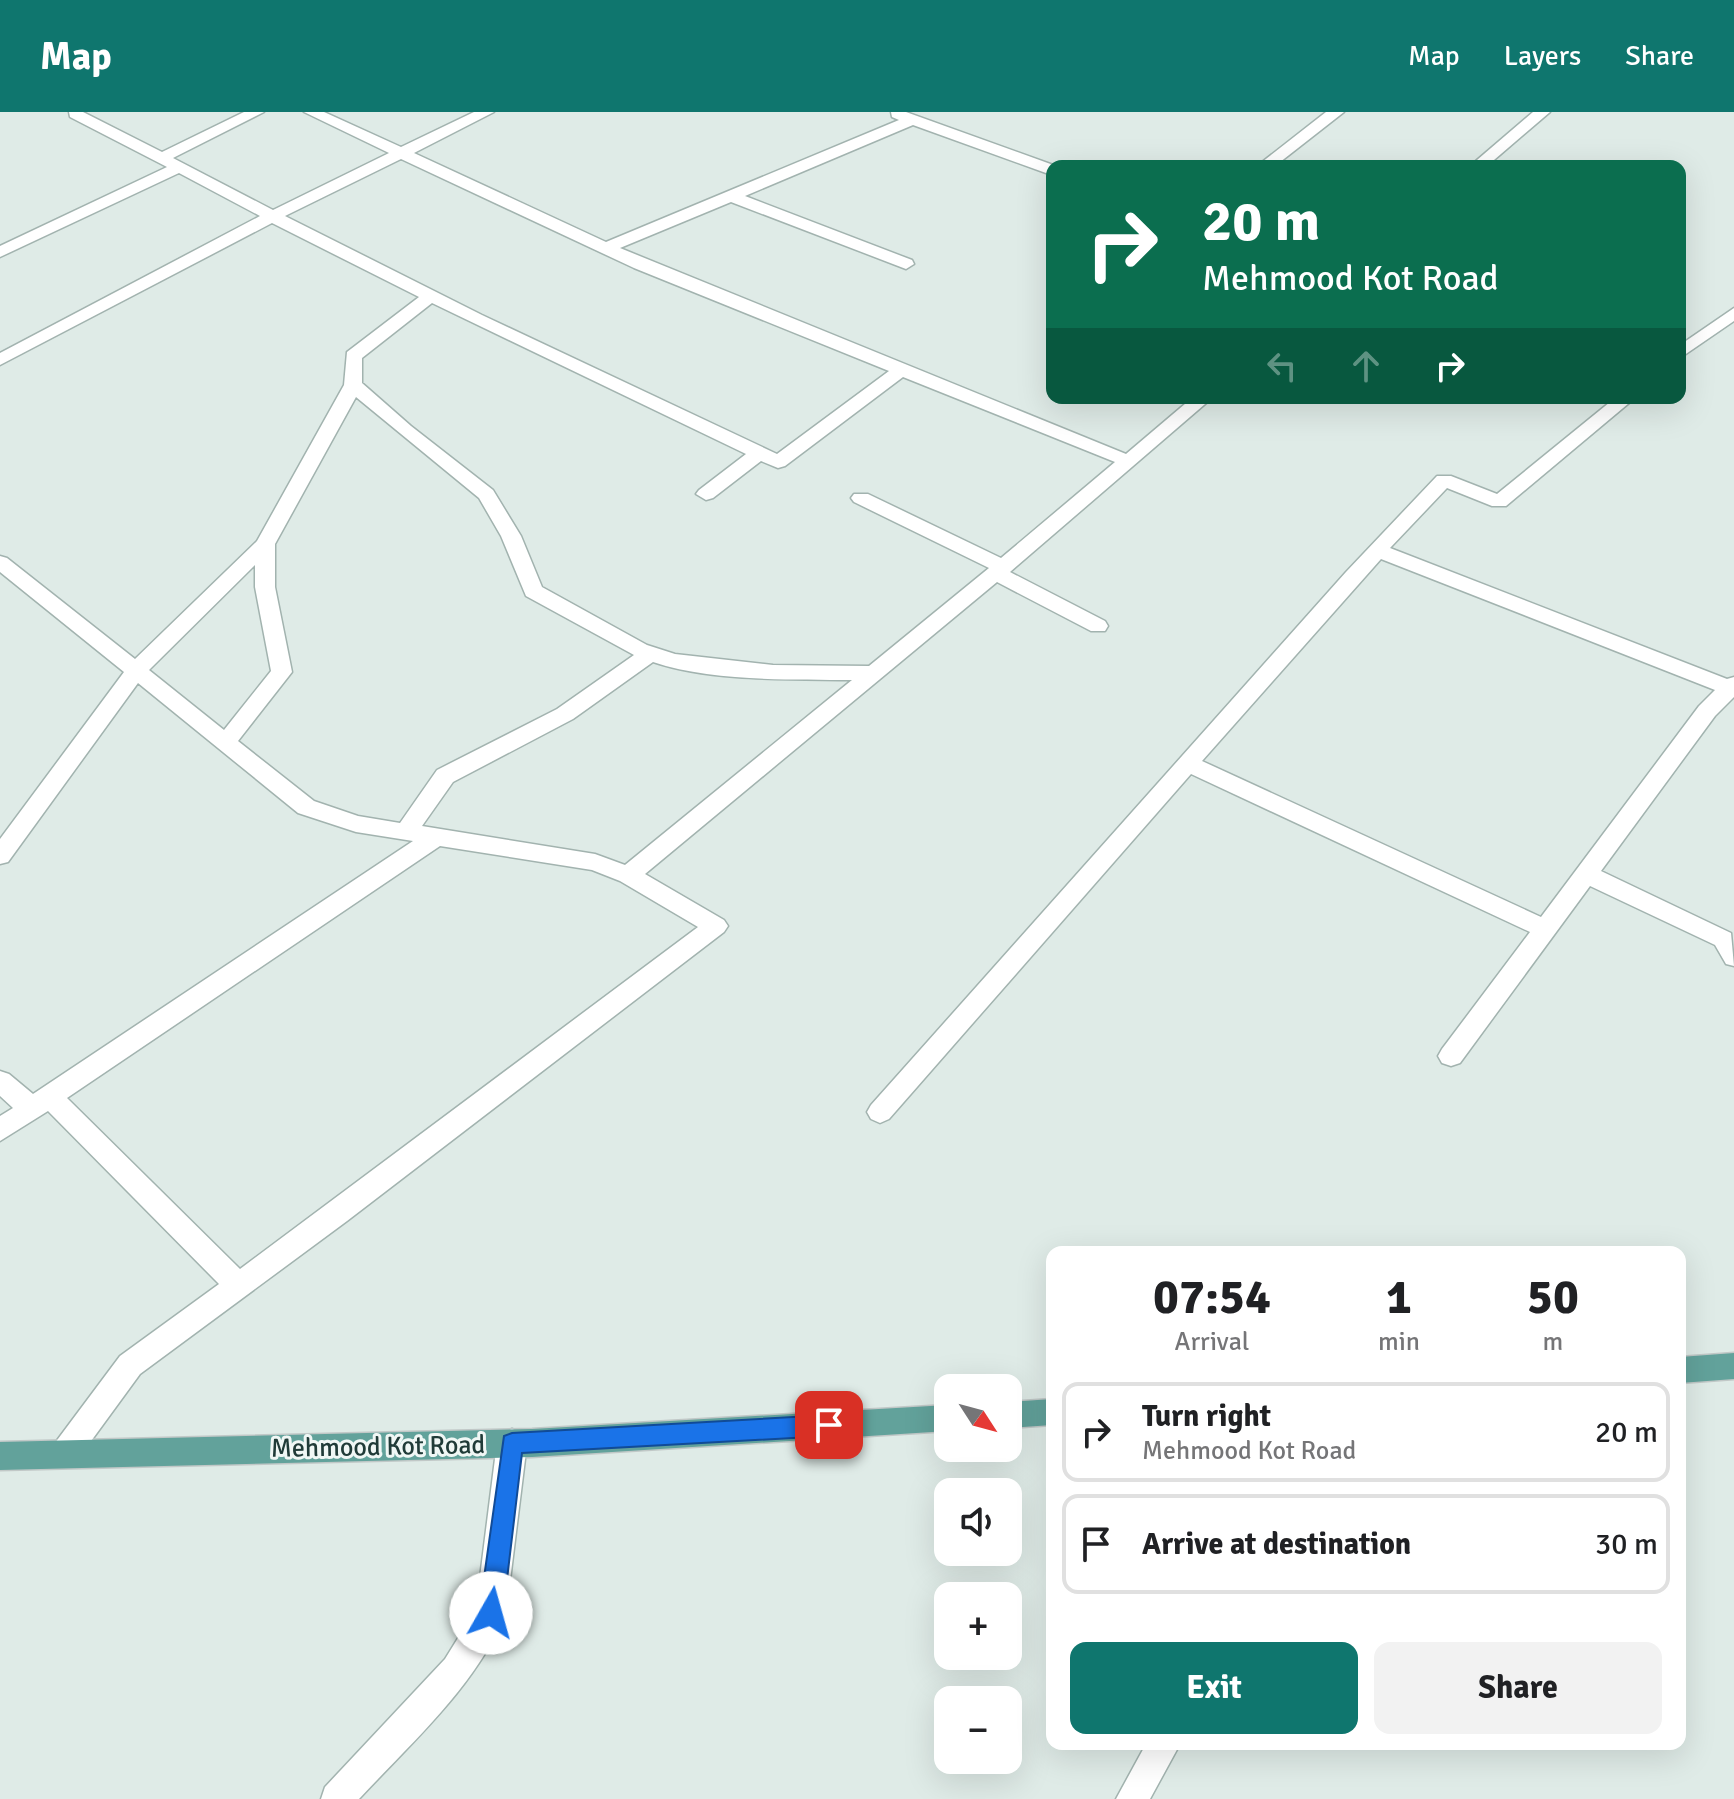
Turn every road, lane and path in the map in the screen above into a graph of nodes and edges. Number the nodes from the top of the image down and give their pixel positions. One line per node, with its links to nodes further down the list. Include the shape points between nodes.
1 (256, 112): 10 (street)
2 (312, 112): 9 (street)
3 (486, 112): 9 (street)
4 (891, 112): 8 (street)
5 (1336, 112): 11 (street)
6 (1542, 112): 12 (street)
7 (75, 114): 10 (street)
8 (911, 120): 14 (street); 15 (street)
9 (405, 153): 16 (street); 17 (street)
10 (163, 157): 13 (street)
11 (1273, 160)
12 (1485, 160)
13 (182, 166): 16 (street); 18 (street)
14 (1046, 168)
15 (731, 196): 17 (street); 19 (street)
16 (273, 216): 20 (street); 23 (street)
17 (607, 248): 24 (street)
18 (0, 252)
19 (906, 264)
20 (431, 296): 25 (street, via 353,356); 28 (street)
21 (1733, 315): 22 (street)
22 (1686, 349)
23 (0, 360)
24 (901, 370): 28 (street, via 778,462); 29 (street)
25 (353, 385): 32 (street); 37 (street, via 486,494 511,536 533,591)
26 (1196, 404): 29 (street)
27 (1619, 404): 33 (street, via 1499,502 1444,480)
28 (759, 453): 30 (street)
29 (1128, 461): 35 (street)
30 (706, 494)
31 (861, 498): 35 (street)
32 (265, 544): 38 (street); 41 (street, via 265,587 282,672)
33 (1377, 550): 40 (street); 42 (street)
34 (0, 562): 38 (street)
35 (1000, 570): 36 (street); 39 (street)
36 (1098, 626)
37 (651, 653): 39 (street, via 673,661 773,672); 43 (street, via 565,714 445,776)
38 (136, 671): 41 (street); 45 (street)
39 (874, 673): 47 (street)
40 (1732, 686): 46 (street, via 1707,711)
41 (225, 743): 43 (street, via 306,807 356,824)
42 (1188, 764): 48 (street); 53 (street)
43 (406, 832): 44 (street)
44 (438, 836): 47 (street, via 595,862); 52 (street)
45 (0, 856)
46 (1587, 874): 48 (street); 49 (street, via 1723,939)
47 (628, 875): 55 (street, via 716,926)
48 (1546, 929): 50 (street)
49 (1734, 957)
50 (1451, 1056)
51 (0, 1081): 52 (street)
52 (41, 1103): 54 (street); 55 (street)
53 (880, 1112)
54 (0, 1130)
55 (238, 1285): 62 (street, via 130,1365)
56 (1734, 1366): 57 (main road)
57 (1686, 1370)
58 (1046, 1412): 59 (main road)
59 (1022, 1414)
60 (934, 1419): 61 (main road, Mehmood Kot Road)
61 (512, 1443): 62 (main road, Mehmood Kot Road); 65 (street, via 491,1613 456,1670)
62 (65, 1453): 63 (main road, Mehmood Kot Road)
63 (0, 1456)
64 (1161, 1750): 66 (street)
65 (337, 1799)
66 (1132, 1799)

